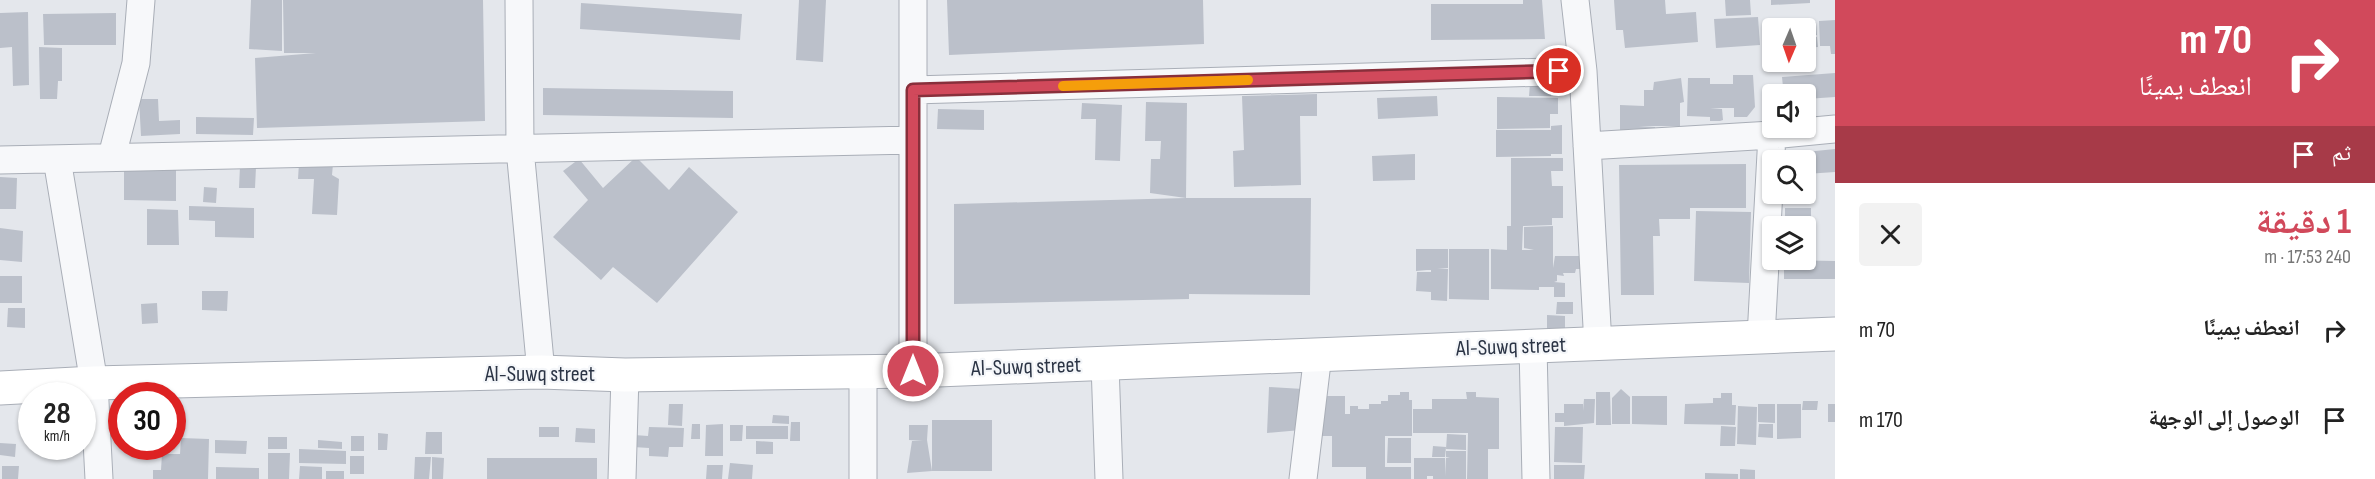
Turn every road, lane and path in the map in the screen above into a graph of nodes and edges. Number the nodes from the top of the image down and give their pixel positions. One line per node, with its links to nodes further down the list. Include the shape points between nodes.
1 (141, 0): 14 (street, via 136,63)
2 (519, 0): 13 (street)
3 (913, 0): 6 (street)
4 (1575, 0): 5 (street)
5 (1582, 70): 6 (street); 12 (street)
6 (913, 90): 11 (street)
7 (1835, 129): 8 (street)
8 (1816, 131)
9 (1762, 136): 12 (street)
10 (1772, 138): 18 (street)
11 (913, 140): 13 (street); 23 (street)
12 (1587, 146): 19 (street)
13 (520, 149): 14 (street); 24 (street)
14 (112, 156): 15 (street)
15 (57, 159): 16 (street); 27 (street)
16 (0, 160)
17 (1835, 334): 18 (street, Al-Suwq street)
18 (1761, 337): 19 (street, Al-Suwq street)
19 (1598, 345): 20 (street, Al-Suwq street)
20 (1533, 346): 21 (street, Al-Suwq street); 37 (street)
21 (1318, 354): 22 (street, Al-Suwq street); 36 (street)
22 (1105, 364): 23 (street, Al-Suwq street); 35 (street)
23 (913, 371): 25 (street, Al-Suwq street)
24 (541, 372): 26 (street, Al-Suwq street); 28 (street, Al-Suwq street)
25 (863, 372): 26 (street, Al-Suwq street); 34 (street)
26 (625, 375): 33 (street)
27 (94, 382)
28 (96, 383)
29 (18, 387): 30 (street, Al-Suwq street)
30 (0, 388)
31 (96, 421): 32 (street)
32 (99, 479)
33 (622, 479)
34 (863, 479)
35 (1109, 479)
36 (1303, 479)
37 (1536, 479)

